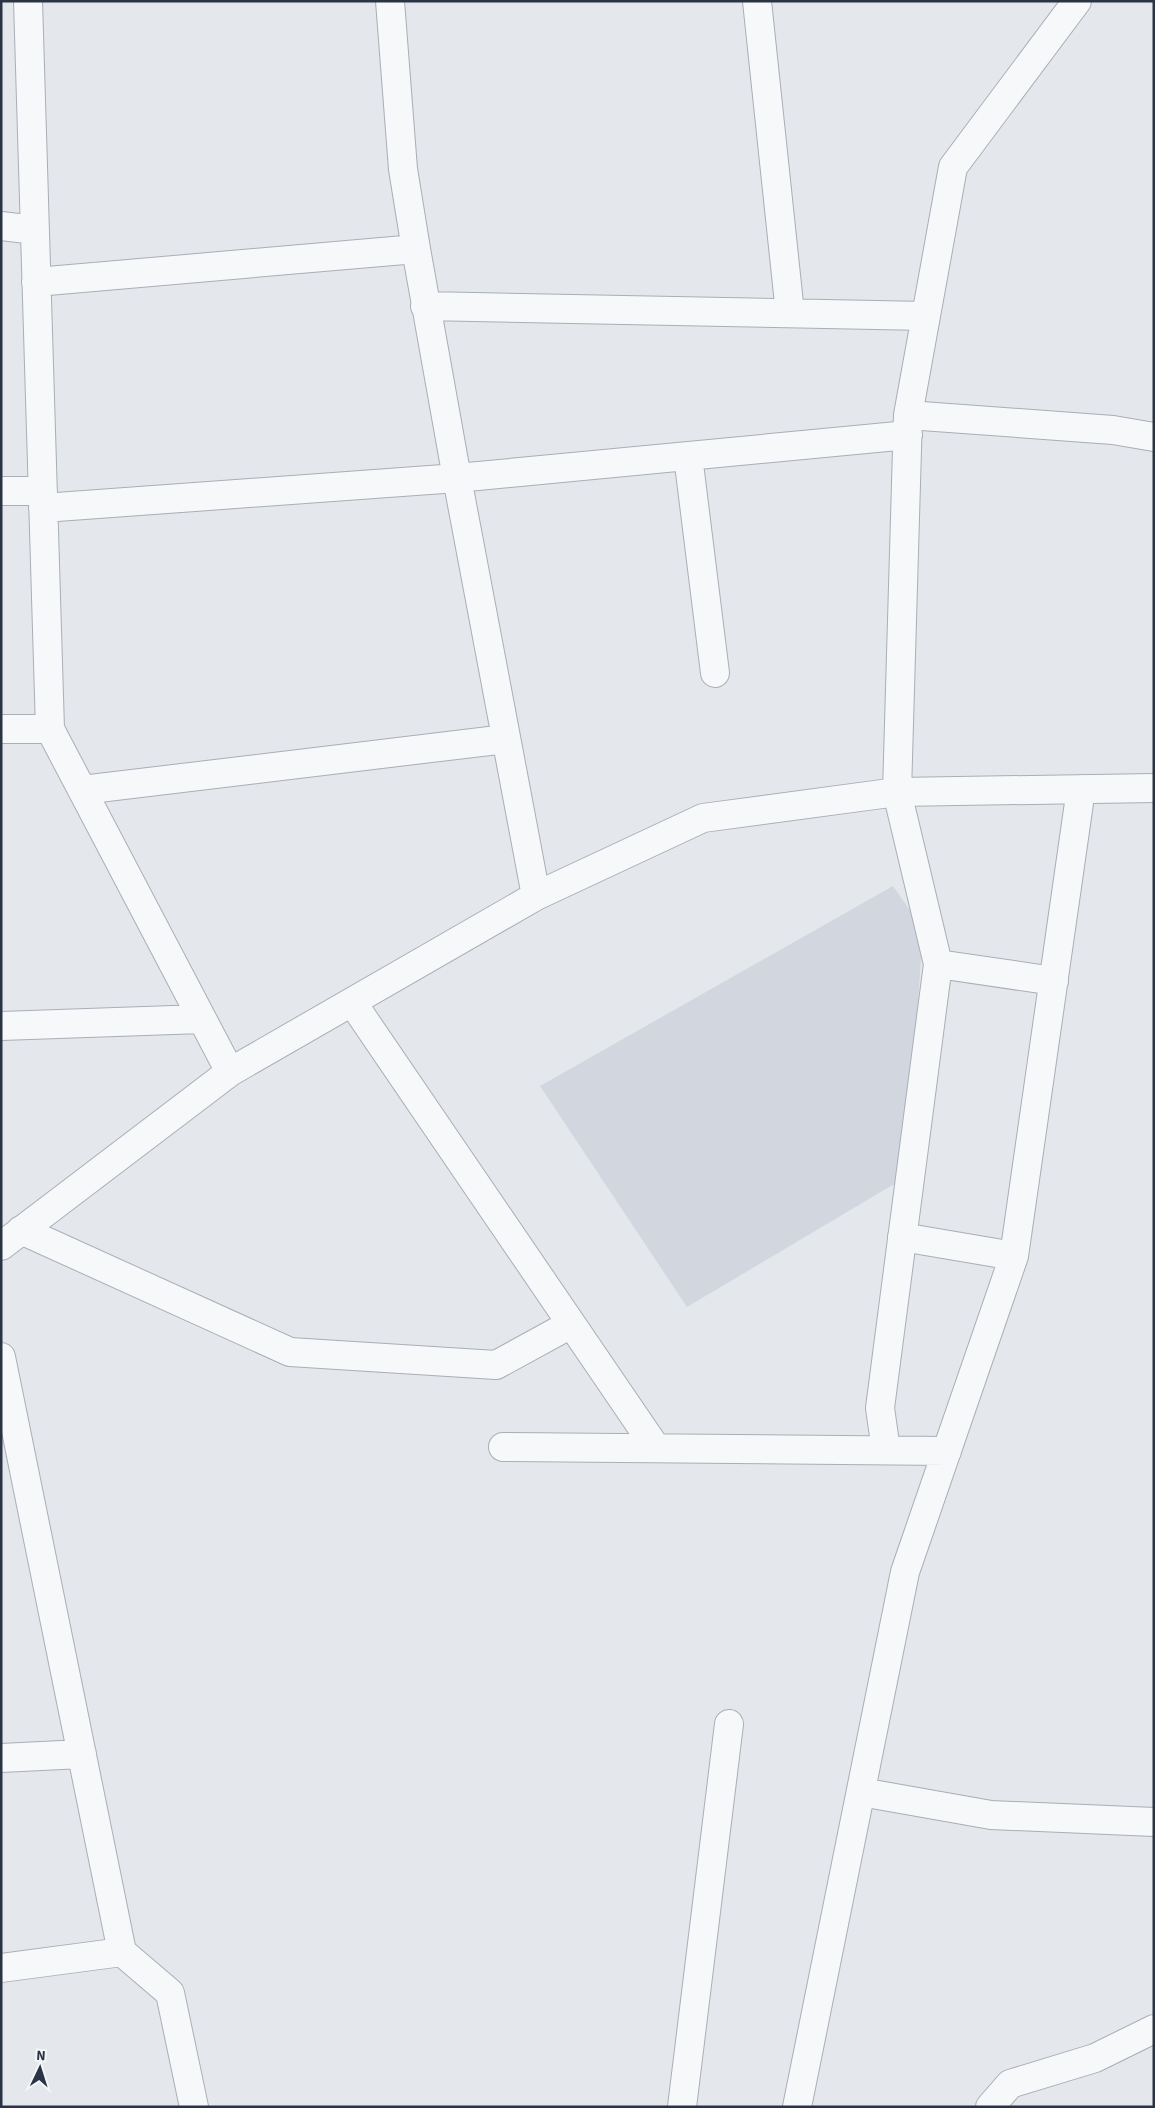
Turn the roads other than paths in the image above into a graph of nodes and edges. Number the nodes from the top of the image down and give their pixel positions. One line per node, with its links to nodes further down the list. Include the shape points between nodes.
1 (28, 1): 6 (street)
2 (390, 1): 7 (street, via 403,169)
3 (757, 1): 10 (street)
4 (1077, 1): 11 (street, via 952,167)
5 (1, 226): 6 (street)
6 (35, 230): 8 (street)
7 (416, 249): 8 (street); 9 (street)
8 (36, 282): 17 (street)
9 (426, 306): 10 (street); 15 (street)
10 (790, 313): 11 (street)
11 (926, 316): 12 (street)
12 (908, 425): 13 (street, via 1113,430); 14 (street); 25 (street)
13 (1154, 437)
14 (688, 456): 15 (street); 18 (street)
15 (457, 478): 17 (street); 21 (street)
16 (1, 491): 17 (street)
17 (43, 500): 20 (street)
18 (715, 673)
19 (1, 729): 20 (street)
20 (50, 729): 24 (street)
21 (506, 739): 24 (street); 26 (street)
22 (1154, 788): 23 (street)
23 (1081, 789): 25 (street); 28 (street)
24 (82, 790): 30 (street)
25 (897, 792): 26 (street, via 703,818); 27 (street)
26 (536, 896): 29 (street)
27 (938, 964): 28 (street); 34 (street)
28 (1054, 981): 35 (street)
29 (352, 1002): 32 (street); 36 (street)
30 (202, 1019): 31 (street); 32 (street)
31 (1, 1026)
32 (230, 1072): 33 (street)
33 (11, 1238): 36 (street, via 290,1352 496,1365)
34 (902, 1238): 35 (street); 40 (street, via 880,1408)
35 (1014, 1256): 41 (street)
36 (571, 1324): 39 (street)
37 (1, 1357): 43 (street)
38 (503, 1447): 39 (street)
39 (656, 1448): 40 (street)
40 (886, 1450): 41 (street)
41 (947, 1451): 45 (street, via 905,1572)
42 (729, 1724): 52 (street)
43 (82, 1754): 44 (street); 47 (street)
44 (1, 1758)
45 (861, 1792): 46 (street, via 992,1815); 53 (street)
46 (1154, 1822)
47 (122, 1952): 48 (street); 51 (street, via 170,1993)
48 (1, 1968)
49 (1154, 2029): 50 (street)
50 (1012, 2095): 54 (street)
51 (194, 2107)
52 (682, 2107)
53 (797, 2107)
54 (990, 2107)

